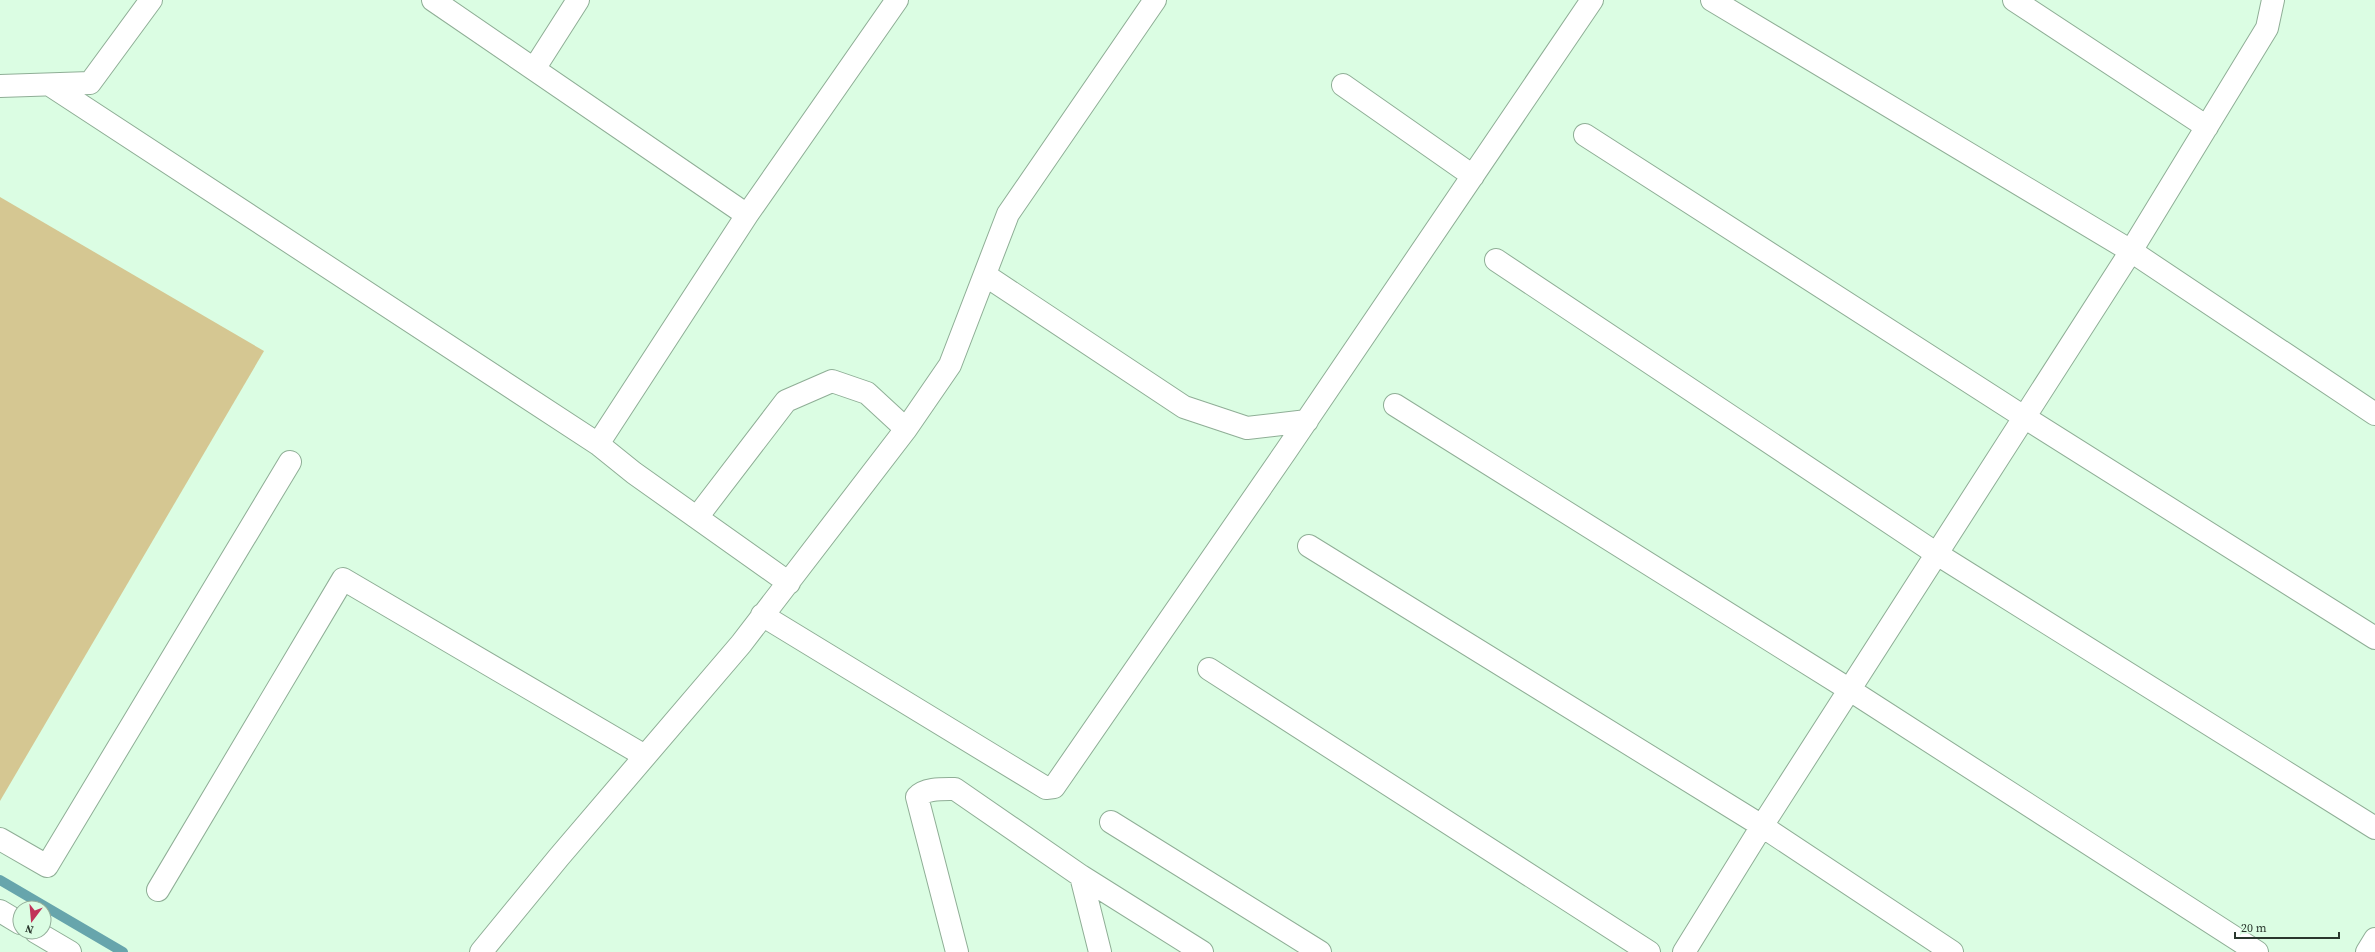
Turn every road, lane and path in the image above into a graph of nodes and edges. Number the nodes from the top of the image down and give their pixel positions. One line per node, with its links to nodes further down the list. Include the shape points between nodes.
1 (151, 0): 12 (street, via 90,84)
2 (433, 0): 10 (street)
3 (578, 0): 10 (street)
4 (897, 0): 17 (street)
5 (1155, 0): 20 (street, via 1008,214)
6 (1592, 0): 16 (street)
7 (1712, 0): 18 (street)
8 (2014, 0): 14 (street)
9 (2273, 0): 14 (street, via 2267,28)
10 (534, 69): 17 (street)
11 (1343, 84): 16 (street)
12 (50, 85): 13 (street); 26 (street)
13 (0, 86)
14 (2206, 126): 18 (street)
15 (1585, 135): 23 (street)
16 (1473, 176): 24 (street)
17 (747, 215): 26 (street)
18 (2131, 251): 22 (street); 23 (street)
19 (1496, 260): 30 (street)
20 (985, 275): 24 (street, via 1184,407 1247,428); 25 (street, via 950,365)
21 (1395, 405): 35 (street)
22 (2375, 414)
23 (2024, 417): 30 (street); 33 (street)
24 (1307, 421): 32 (street, via 1054,787 1050,789)
25 (906, 428): 28 (street, via 867,393 832,382 786,401); 31 (street)
26 (598, 444): 28 (street)
27 (290, 462): 40 (street, via 47,866)
28 (698, 516): 31 (street)
29 (1308, 546): 38 (street)
30 (1937, 554): 35 (street); 39 (street)
31 (789, 582): 32 (street)
32 (762, 614): 36 (street, via 742,644)
33 (2375, 638)
34 (1209, 669): 55 (street)
35 (1850, 690): 38 (street); 58 (street)
36 (645, 756): 42 (street, via 343,579); 49 (street)
37 (1111, 822): 54 (street)
38 (1762, 826): 56 (street); 57 (street)
39 (2375, 828)
40 (0, 839)
41 (1081, 876): 45 (street); 50 (street, via 955,789 920,794 917,797); 51 (street)
42 (158, 890)
43 (0, 911): 44 (street)
44 (12, 918)
45 (1168, 930): 52 (street); 53 (street)
46 (2375, 939): 59 (street)
47 (50, 940): 48 (street)
48 (70, 952)
49 (481, 952)
50 (957, 952)
51 (1100, 952)
52 (1173, 952)
53 (1202, 952)
54 (1320, 952)
55 (1649, 952)
56 (1684, 952)
57 (1952, 952)
58 (2257, 952)
59 (2367, 952)

